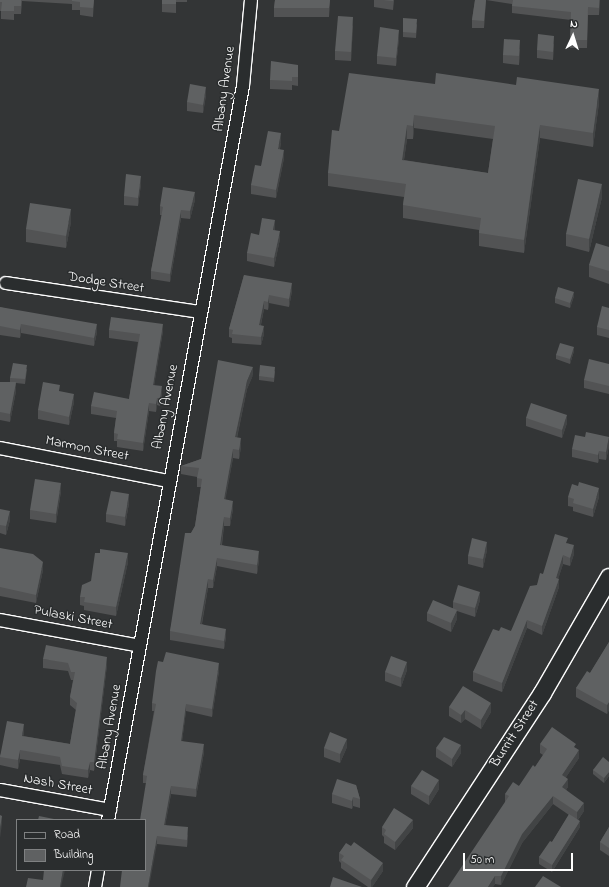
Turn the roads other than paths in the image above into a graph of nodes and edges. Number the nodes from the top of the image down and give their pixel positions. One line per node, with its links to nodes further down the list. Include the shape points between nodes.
1 (250, 0): 3 (street, Albany Avenue, via 242,86)
2 (6, 282): 3 (street, Dodge Street)
3 (200, 312): 5 (street, Albany Avenue)
4 (0, 448): 5 (street, Marmon Street)
5 (168, 480): 8 (street, Albany Avenue)
6 (609, 577): 13 (street, Burritt Street, via 542,693)
7 (0, 620): 8 (street, Pulaski Street)
8 (140, 646): 10 (street, Albany Avenue)
9 (0, 790): 10 (street, Nash Street)
10 (109, 815)
11 (98, 871): 12 (street)
12 (95, 887)
13 (415, 887)

